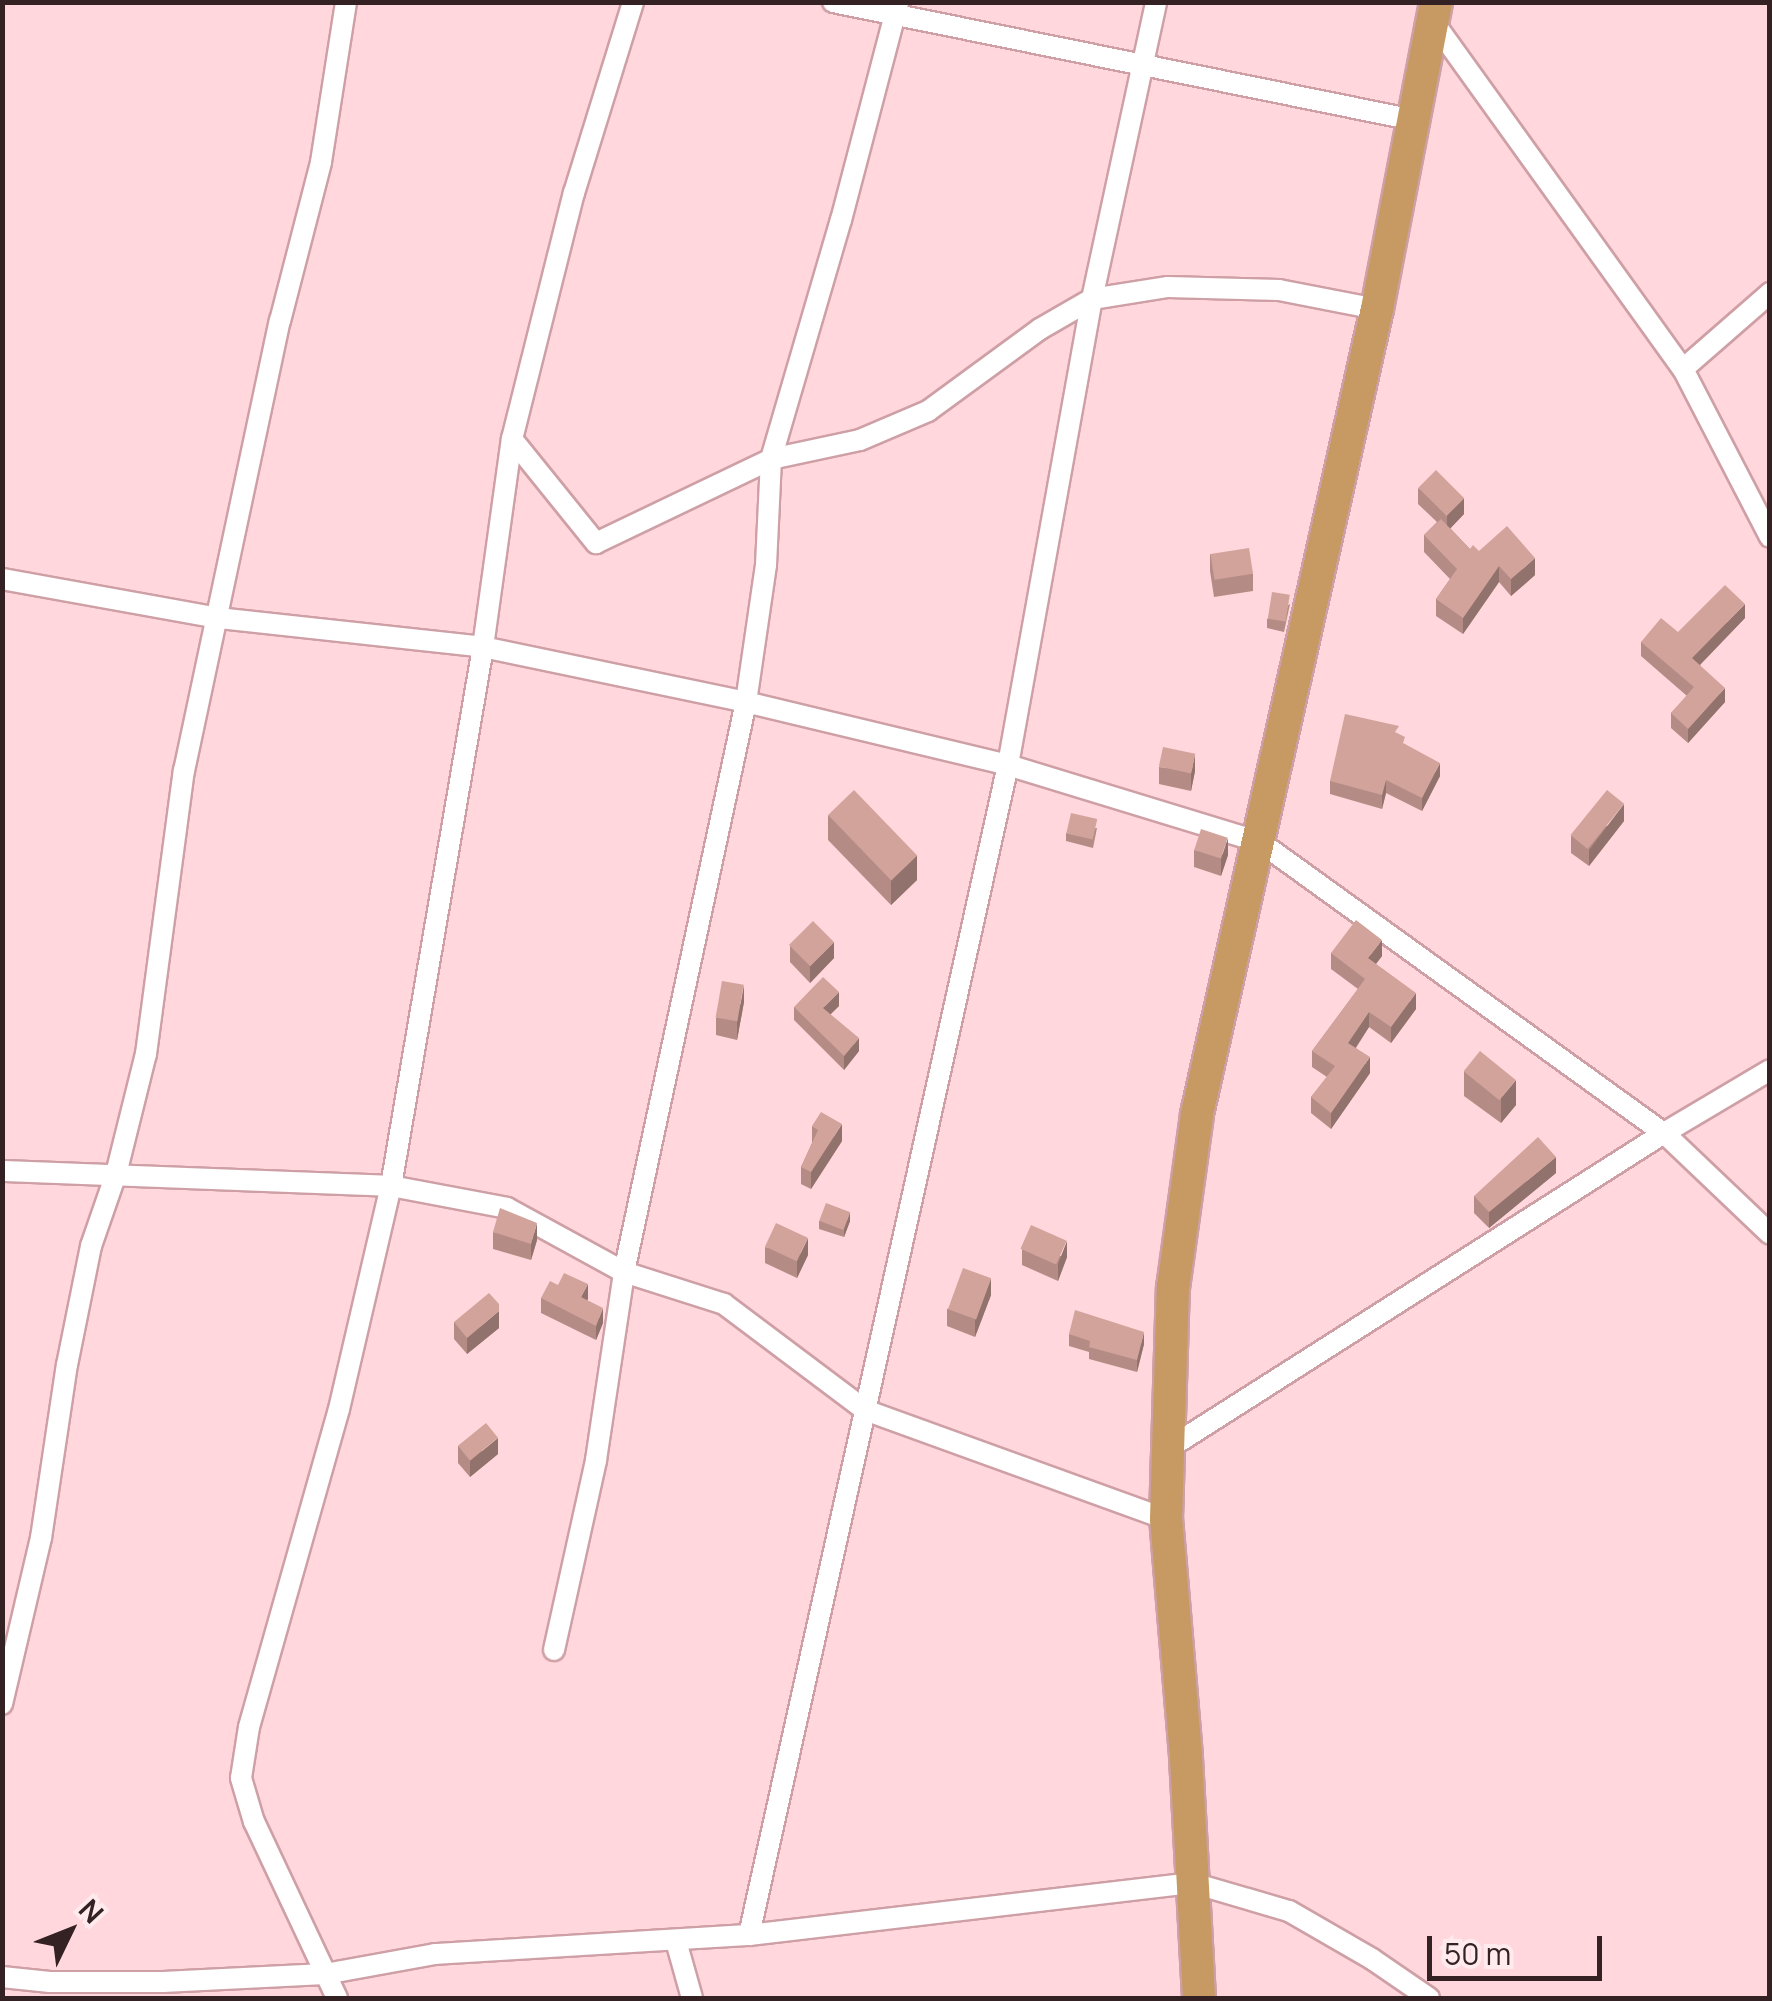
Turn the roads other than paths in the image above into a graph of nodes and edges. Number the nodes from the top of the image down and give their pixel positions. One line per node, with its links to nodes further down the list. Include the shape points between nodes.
1 (346, 2): 17 (street, via 321,162)
2 (634, 2): 13 (street, via 574,193)
3 (833, 2): 5 (street)
4 (1156, 2): 7 (street)
5 (897, 8): 7 (street); 14 (street)
6 (1434, 11): 8 (highway); 12 (street)
7 (1142, 66): 8 (street); 10 (street)
8 (1414, 120): 11 (highway)
9 (1770, 293): 12 (street)
10 (1092, 299): 11 (street, via 1168,287 1278,290); 14 (street, via 1040,328 928,411 860,440); 20 (street)
11 (1378, 309): 21 (highway)
12 (1683, 370): 15 (street)
13 (512, 438): 14 (street, via 596,543); 18 (street)
14 (770, 459): 19 (street, via 766,565)
15 (1770, 537)
16 (2, 579): 17 (street)
17 (218, 618): 18 (street); 25 (street, via 184,771 146,1054)
18 (483, 647): 19 (street); 26 (street)
19 (746, 702): 20 (street); 28 (street)
20 (1008, 765): 21 (street); 29 (street)
21 (1260, 842): 23 (street); 30 (highway, via 1197,1114 1174,1288)
22 (1770, 1070): 23 (street)
23 (1664, 1133): 27 (street); 30 (street)
24 (2, 1171): 25 (street)
25 (116, 1174): 26 (street); 33 (street, via 91,1246 42,1538)
26 (391, 1186): 28 (street, via 507,1208); 37 (street, via 340,1409 249,1727 241,1778 254,1822)
27 (1770, 1234)
28 (624, 1272): 29 (street, via 724,1304); 32 (street, via 596,1460)
29 (865, 1410): 31 (street); 35 (street)
30 (1166, 1450): 31 (highway)
31 (1166, 1519): 34 (highway)
32 (554, 1650)
33 (2, 1704)
34 (1192, 1883): 35 (street); 41 (highway); 42 (street, via 1289,1911)
35 (749, 1934): 36 (street)
36 (676, 1940): 37 (street, via 435,1954); 40 (street)
37 (326, 1974): 38 (street, via 163,1982); 39 (street)
38 (2, 1977)
39 (338, 1998)
40 (692, 1998)
41 (1199, 1998)
42 (1429, 1998)

